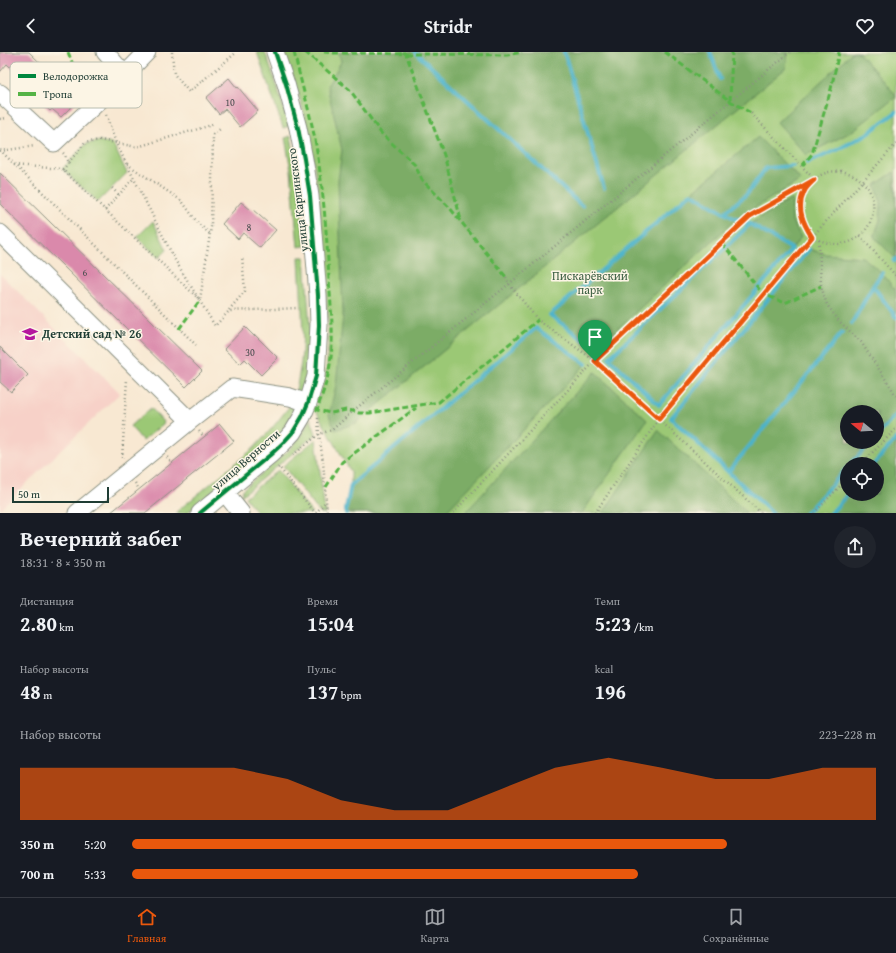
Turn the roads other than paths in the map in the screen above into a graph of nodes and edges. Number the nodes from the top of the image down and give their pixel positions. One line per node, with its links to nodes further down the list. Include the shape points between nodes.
1 (105, 52): 4 (street)
2 (147, 52): 5 (street)
3 (275, 52): 11 (street, улица Карпинского, via 298,128 310,196)
4 (114, 62)
5 (137, 62)
6 (0, 93): 7 (street)
7 (10, 102)
8 (16, 108): 9 (street, via 54,143)
9 (91, 108)
10 (0, 235): 13 (street)
11 (319, 325): 12 (street, улица Верности, via 316,376)
12 (308, 403): 13 (street, via 290,397 232,388); 14 (street, улица Верности, via 293,432 283,443)
13 (190, 421): 15 (street)
14 (225, 493): 16 (street, улица Верности); 17 (street)
15 (77, 513)
16 (200, 513)
17 (241, 513)

